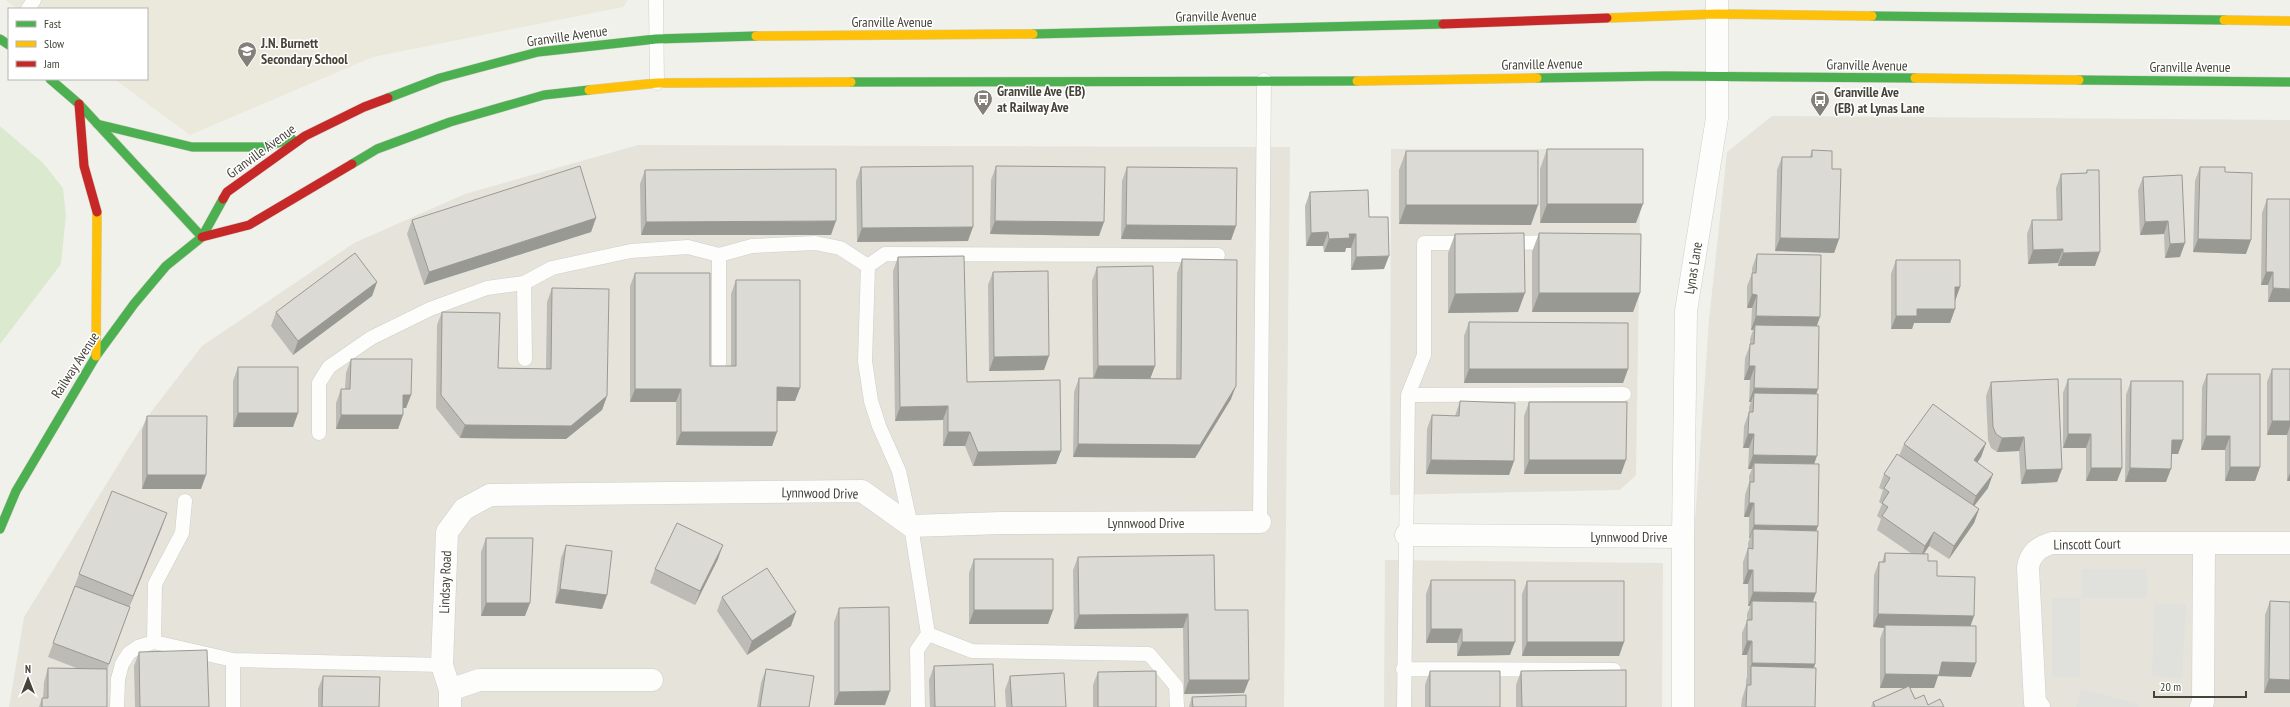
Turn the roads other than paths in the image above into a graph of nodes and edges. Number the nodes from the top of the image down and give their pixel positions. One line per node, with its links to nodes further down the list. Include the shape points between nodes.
1 (656, 0): 4 (lane)
2 (1717, 7): 3 (main road, Granville Avenue); 4 (main road, Granville Avenue, via 1272,29 932,36 714,36); 5 (street, Lynas Lane)
3 (2290, 21)
4 (656, 39): 9 (lane); 12 (main road, Granville Avenue, via 538,52 440,78 364,107)
5 (1717, 77): 7 (main road, Granville Avenue); 8 (main road, Granville Avenue); 31 (street, Lynas Lane, via 1717,118 1686,311)
6 (51, 80): 10 (main road)
7 (1264, 80): 9 (main road, Granville Avenue); 27 (lane)
8 (2290, 82)
9 (657, 83): 13 (main road, Granville Avenue, via 544,95 450,122 376,149 249,225)
10 (79, 104): 11 (main road); 19 (main road, via 84,166 97,212)
11 (97, 124): 12 (main road, via 192,147 264,147); 13 (main road)
12 (305, 136): 13 (main road, Granville Avenue, via 227,192)
13 (202, 237): 19 (main road, Railway Avenue, via 166,266)
14 (1566, 242): 23 (lane, via 1424,243 1424,355)
15 (719, 255): 17 (lane, via 752,246 815,243 840,248); 18 (lane, via 688,247 631,251 552,268); 21 (lane)
16 (1218, 256): 17 (lane, via 885,254)
17 (868, 266): 28 (lane, via 865,361 871,401 899,471)
18 (524, 283): 20 (lane); 24 (lane, via 487,288 430,309 371,338 329,367 319,383)
19 (96, 356): 29 (main road, Railway Avenue, via 16,491)
20 (525, 359)
21 (719, 363)
22 (1624, 394): 23 (lane)
23 (1408, 395): 30 (lane)
24 (319, 433)
25 (490, 495): 28 (street, Lynnwood Drive, via 862,491); 37 (street, Lindsay Road, via 464,509 447,532)
26 (185, 501): 35 (lane, via 182,533 155,584)
27 (1260, 522): 28 (street, Lynnwood Drive)
28 (911, 526): 34 (lane)
29 (0, 529)
30 (1406, 535): 31 (street, Lynnwood Drive); 38 (lane)
31 (1683, 537): 47 (street, Lynnwood Drive)
32 (2290, 543): 33 (street, Linscott Court)
33 (2204, 544): 48 (street, Linscott Court, via 2052,543 2036,551 2029,560 2028,568 2034,703); 49 (street)
34 (928, 634): 44 (lane, via 917,650); 45 (lane, via 972,651 1149,654 1176,686)
35 (154, 642): 36 (lane); 42 (lane, via 129,653 122,664 118,679)
36 (233, 660): 37 (lane); 43 (lane)
37 (442, 665): 41 (street, Lindsay Road)
38 (1403, 669): 39 (lane); 46 (lane)
39 (1614, 670)
40 (652, 680): 41 (street, Lindsay Road, via 479,680)
41 (450, 699)
42 (117, 707)
43 (233, 707)
44 (918, 707)
45 (1177, 707)
46 (1404, 707)
47 (1683, 707)
48 (2039, 707)
49 (2201, 707)

